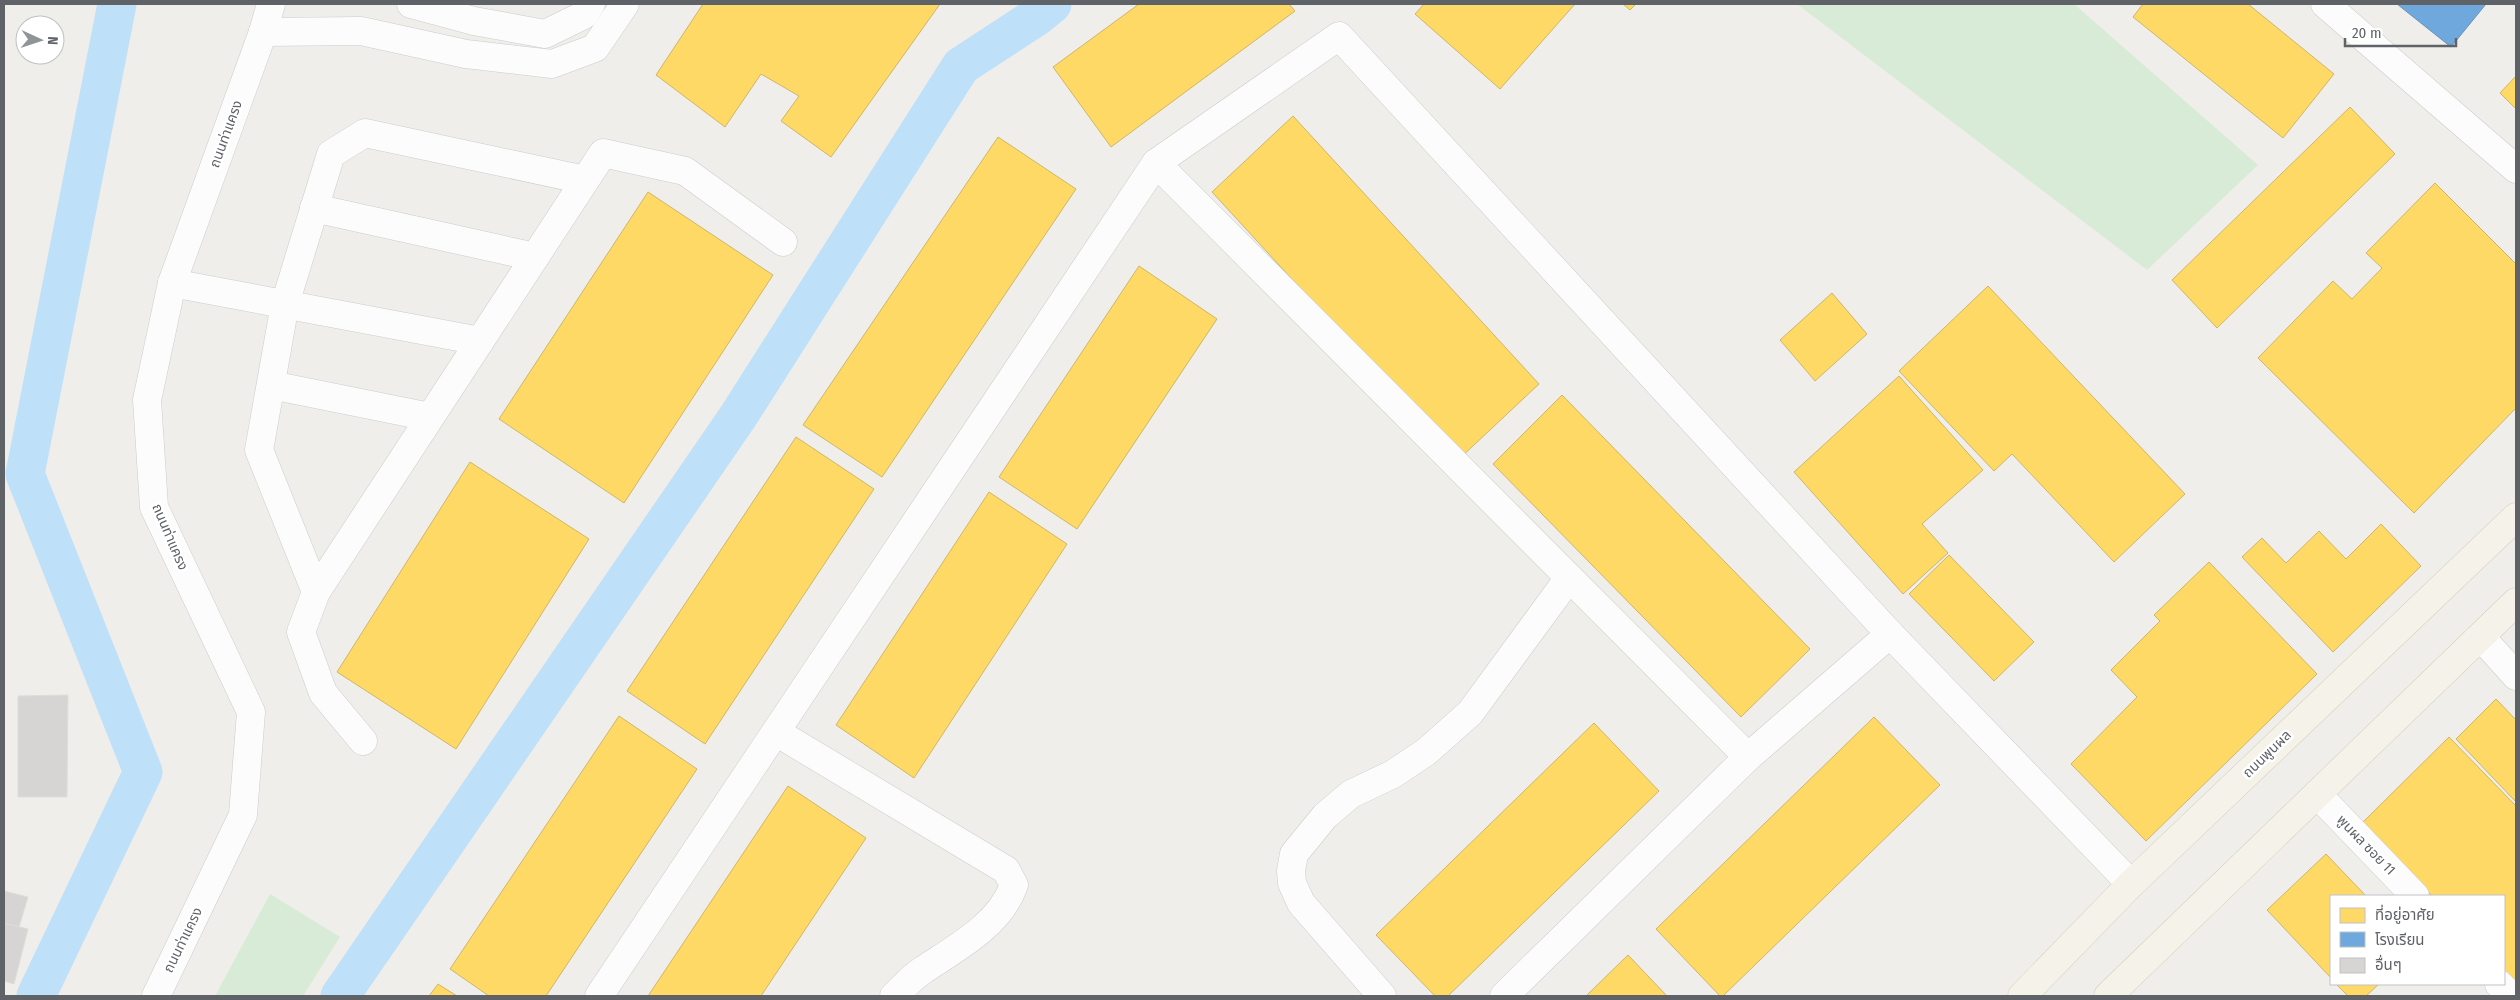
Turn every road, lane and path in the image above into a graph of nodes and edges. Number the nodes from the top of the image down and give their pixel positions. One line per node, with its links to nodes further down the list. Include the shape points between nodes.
1 (271, 4): 7 (street, ถนนท่าแครง)
2 (411, 4): 6 (street)
3 (591, 4): 6 (street, via 584,15 545,34)
4 (624, 4): 8 (street, via 595,48 552,64)
5 (2325, 4): 10 (street)
6 (475, 12): 8 (street)
7 (263, 32): 8 (street, via 361,31); 15 (street, ถนนท่าแครง)
8 (466, 54)
9 (1156, 163): 21 (street); 24 (street, via 1339,36); 27 (street)
10 (2516, 169)
11 (585, 180): 12 (street, via 366,133 331,154); 13 (street, via 603,153 685,171); 14 (street)
12 (314, 208): 14 (street); 16 (street)
13 (783, 242)
14 (536, 257): 17 (street)
15 (172, 283): 16 (street); 34 (street, ถนนท่าแครง, via 147,400 154,507 251,712 243,815)
16 (285, 304): 17 (street); 18 (street)
17 (480, 341): 19 (street)
18 (271, 385): 19 (street); 22 (street, via 259,450)
19 (430, 417): 22 (street)
20 (2516, 517): 31 (main road, ถนนพูนผล)
21 (1570, 578): 29 (street); 37 (street, via 1470,712 1426,752 1393,774 1351,794 1325,816 1294,854 1292,883 1301,903)
22 (316, 592): 28 (street, via 301,632 323,693)
23 (2516, 602): 25 (main road)
24 (1890, 634): 29 (street); 31 (street)
25 (2481, 637): 26 (street); 30 (main road)
26 (2516, 676)
27 (776, 732): 35 (street); 36 (street, via 1006,870 1014,885 1011,895 988,924 921,972)
28 (363, 741)
29 (1748, 757): 38 (street)
30 (2317, 794): 32 (street, พูนผล ซอย 11); 40 (main road)
31 (2131, 884): 39 (main road, ถนนพูนผล)
32 (2414, 895)
33 (2500, 985): 41 (street)
34 (156, 996)
35 (599, 996)
36 (894, 996)
37 (1382, 996)
38 (1504, 996)
39 (2022, 996)
40 (2108, 996)
41 (2511, 996)

